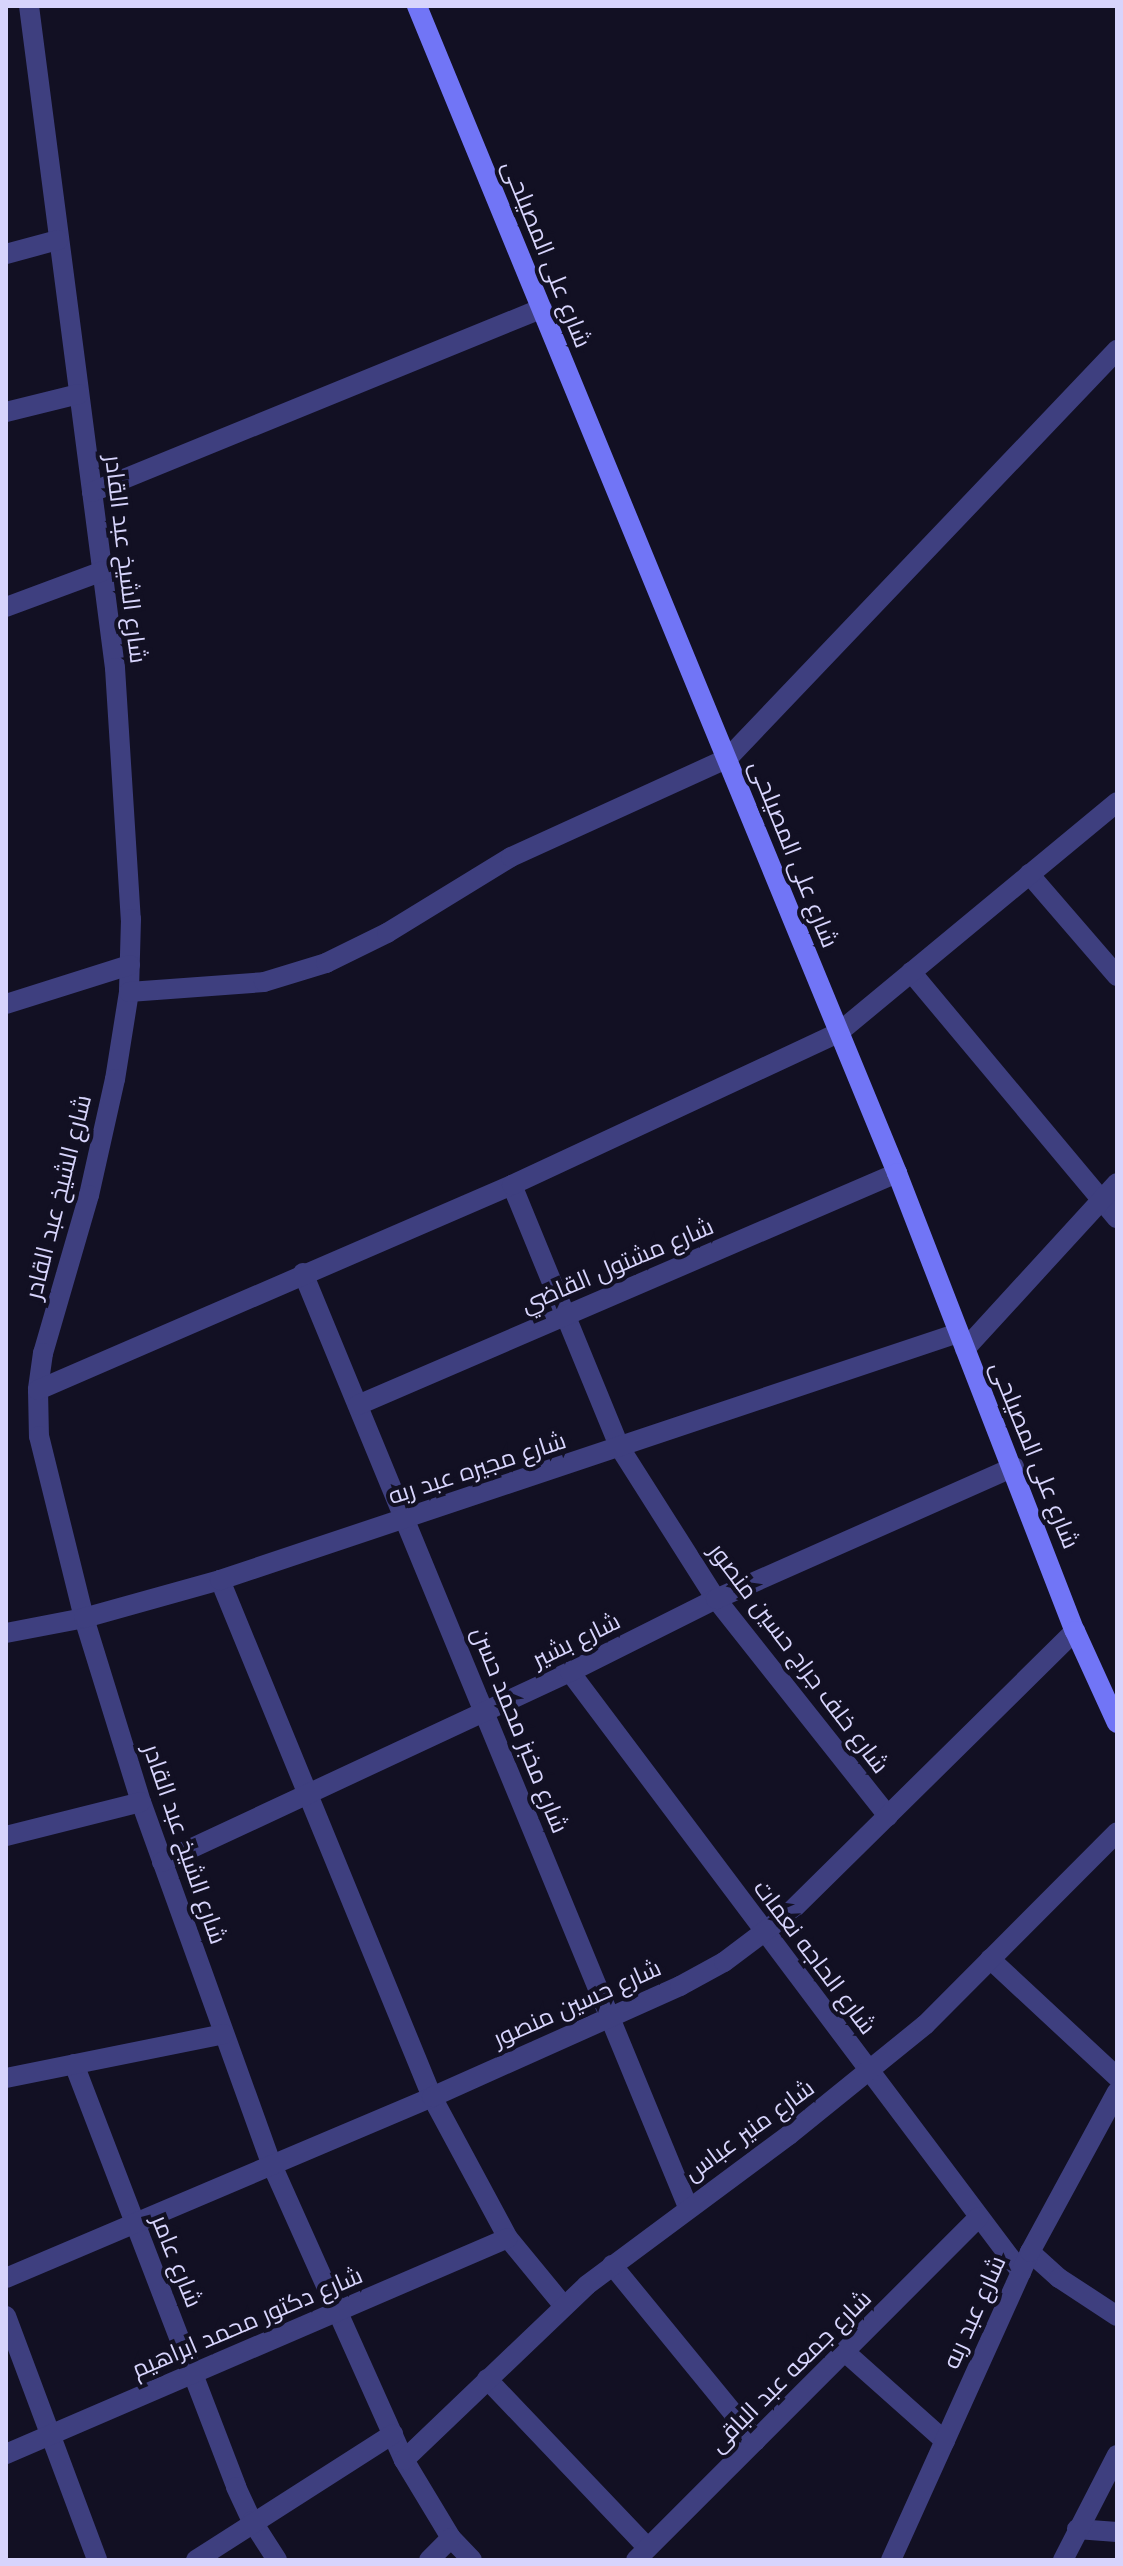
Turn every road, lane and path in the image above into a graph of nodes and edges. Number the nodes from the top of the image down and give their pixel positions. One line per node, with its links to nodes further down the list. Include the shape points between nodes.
1 (29, 6): 3 (street, شارع الشيخ عبد القادر)
2 (417, 6): 5 (street, شارع على المصيلحى)
3 (58, 240): 4 (street); 7 (street, شارع الشيخ عبد القادر)
4 (6, 254)
5 (542, 308): 9 (street); 12 (street, شارع على المصيلحى)
6 (1117, 350): 12 (street)
7 (79, 394): 8 (street); 9 (street, شارع الشيخ عبد القادر)
8 (6, 412)
9 (92, 492): 10 (street, شارع الشيخ عبد القادر)
10 (103, 571): 11 (street); 15 (street, شارع الشيخ عبد القادر, via 115,668)
11 (6, 607)
12 (728, 758): 18 (street, via 511,857 387,933 326,963 264,982); 20 (street, شارع على المصيلحى)
13 (1117, 802): 14 (street)
14 (1029, 874): 16 (street); 17 (street)
15 (130, 965): 18 (street, شارع الشيخ عبد القادر); 19 (street)
16 (911, 972): 20 (street); 24 (street)
17 (1117, 976)
18 (129, 992): 29 (street, شارع الشيخ عبد القادر, via 89,1195 43,1353)
19 (6, 1004)
20 (838, 1033): 21 (street, شارع على المصيلحى); 23 (street)
21 (897, 1173): 27 (street, شارع مشتول القاضي); 28 (street, شارع على المصيلحى)
22 (1117, 1183): 24 (street)
23 (512, 1185): 26 (street); 27 (street, شارع خلف جراج حسين منصور)
24 (1101, 1200): 25 (street); 28 (street)
25 (1117, 1218)
26 (303, 1273): 29 (street); 30 (street, شارع مخبز محمد حسن)
27 (564, 1316): 30 (street, شارع مشتول القاضي); 31 (street, شارع خلف جراج حسين منصور)
28 (961, 1341): 31 (street, شارع مجيره عبد ربه); 32 (street, شارع على المصيلحى)
29 (38, 1390): 36 (street, شارع الشيخ عبد القادر, via 39,1436)
30 (358, 1405): 33 (street, شارع مخبز محمد حسن)
31 (620, 1448): 33 (street, شارع مجيره عبد ربه); 35 (street, شارع خلف جراج حسين منصور)
32 (1014, 1467): 35 (street, شارع بشير); 37 (street, شارع على المصيلحى)
33 (405, 1519): 34 (street, شارع مجيره عبد ربه); 40 (street, شارع مخبز محمد حسن)
34 (220, 1580): 36 (street, شارع مجيره عبد ربه); 42 (street)
35 (716, 1599): 39 (street, شارع بشير); 44 (street, شارع خلف جراج حسين منصور)
36 (84, 1618): 38 (street, شارع مجيره عبد ربه); 43 (street, شارع الشيخ عبد القادر)
37 (1075, 1631): 41 (street, شارع على المصيلحى); 44 (street, شارع حسين منصور)
38 (6, 1633)
39 (570, 1672): 40 (street, شارع بشير); 48 (street, شارع الحاجه نعمات)
40 (484, 1712): 42 (street, شارع بشير); 50 (street, شارع مخبز محمد حسن)
41 (1117, 1723)
42 (306, 1795): 47 (street, شارع بشير); 57 (street)
43 (141, 1802): 46 (street); 47 (street, شارع الشيخ عبد القادر)
44 (888, 1816): 48 (street, شارع حسين منصور)
45 (1117, 1832): 49 (street, شارع منير عباس)
46 (6, 1836)
47 (162, 1862): 51 (street, شارع الشيخ عبد القادر)
48 (765, 1933): 50 (street, شارع حسين منصور, via 680,1986); 53 (street, شارع الحاجه نعمات)
49 (990, 1959): 53 (street, شارع منير عباس); 54 (street)
50 (610, 2017): 57 (street, شارع حسين منصور); 59 (street, شارع مخبز محمد حسن)
51 (224, 2034): 52 (street); 58 (street, شارع الشيخ عبد القادر)
52 (74, 2064): 55 (street); 61 (street, شارع عامر)
53 (870, 2072): 59 (street, شارع منير عباس); 60 (street, شارع الحاجه نعمات)
54 (1117, 2077)
55 (6, 2078)
56 (1117, 2092): 63 (street, شارع عبد ربه)
57 (432, 2097): 58 (street, شارع حسين منصور); 62 (street)
58 (272, 2165): 61 (street, شارع حسين منصور); 68 (street, شارع الشيخ عبد القادر)
59 (688, 2207): 64 (street, شارع منير عباس)
60 (979, 2217): 65 (street, شارع الحاجه نعمات); 71 (street, شارع جمعه عبد الباقى)
61 (134, 2223): 66 (street, شارع حسين منصور); 72 (street, شارع عامر)
62 (508, 2238): 67 (street); 68 (street, شارع دكتور محمد ابراهيم)
63 (1030, 2252): 65 (street, شارع عبد ربه); 70 (street)
64 (612, 2265): 67 (street, شارع منير عباس); 76 (street)
65 (1021, 2272): 77 (street, شارع عبد ربه)
66 (6, 2278)
67 (563, 2305): 73 (street, شارع منير عباس)
68 (337, 2311): 72 (street, شارع دكتور محمد ابراهيم); 74 (street, شارع الشيخ عبد القادر)
69 (6, 2316): 75 (street)
70 (1117, 2316)
71 (845, 2352): 76 (street, شارع جمعه عبد الباقى); 77 (street)
72 (193, 2374): 75 (street, شارع دكتور محمد ابراهيم); 81 (street, شارع عامر)
73 (487, 2379): 80 (street, شارع منير عباس); 85 (street)
74 (393, 2434): 80 (street, شارع الشيخ عبد القادر); 81 (street)
75 (50, 2435): 78 (street, شارع دكتور محمد ابراهيم); 86 (street)
76 (756, 2441): 85 (street, شارع جمعه عبد الباقى)
77 (945, 2441): 91 (street, شارع عبد ربه)
78 (6, 2454)
79 (1117, 2455): 82 (street)
80 (404, 2460): 84 (street, شارع الشيخ عبد القادر)
81 (252, 2521): 87 (street); 88 (street, شارع عامر)
82 (1077, 2529): 83 (street); 92 (street)
83 (1117, 2532)
84 (451, 2538): 89 (street); 90 (street, شارع الشيخ عبد القادر)
85 (642, 2554)
86 (97, 2560)
87 (196, 2560)
88 (277, 2560)
89 (429, 2560)
90 (472, 2560)
91 (891, 2560)
92 (1063, 2560)

